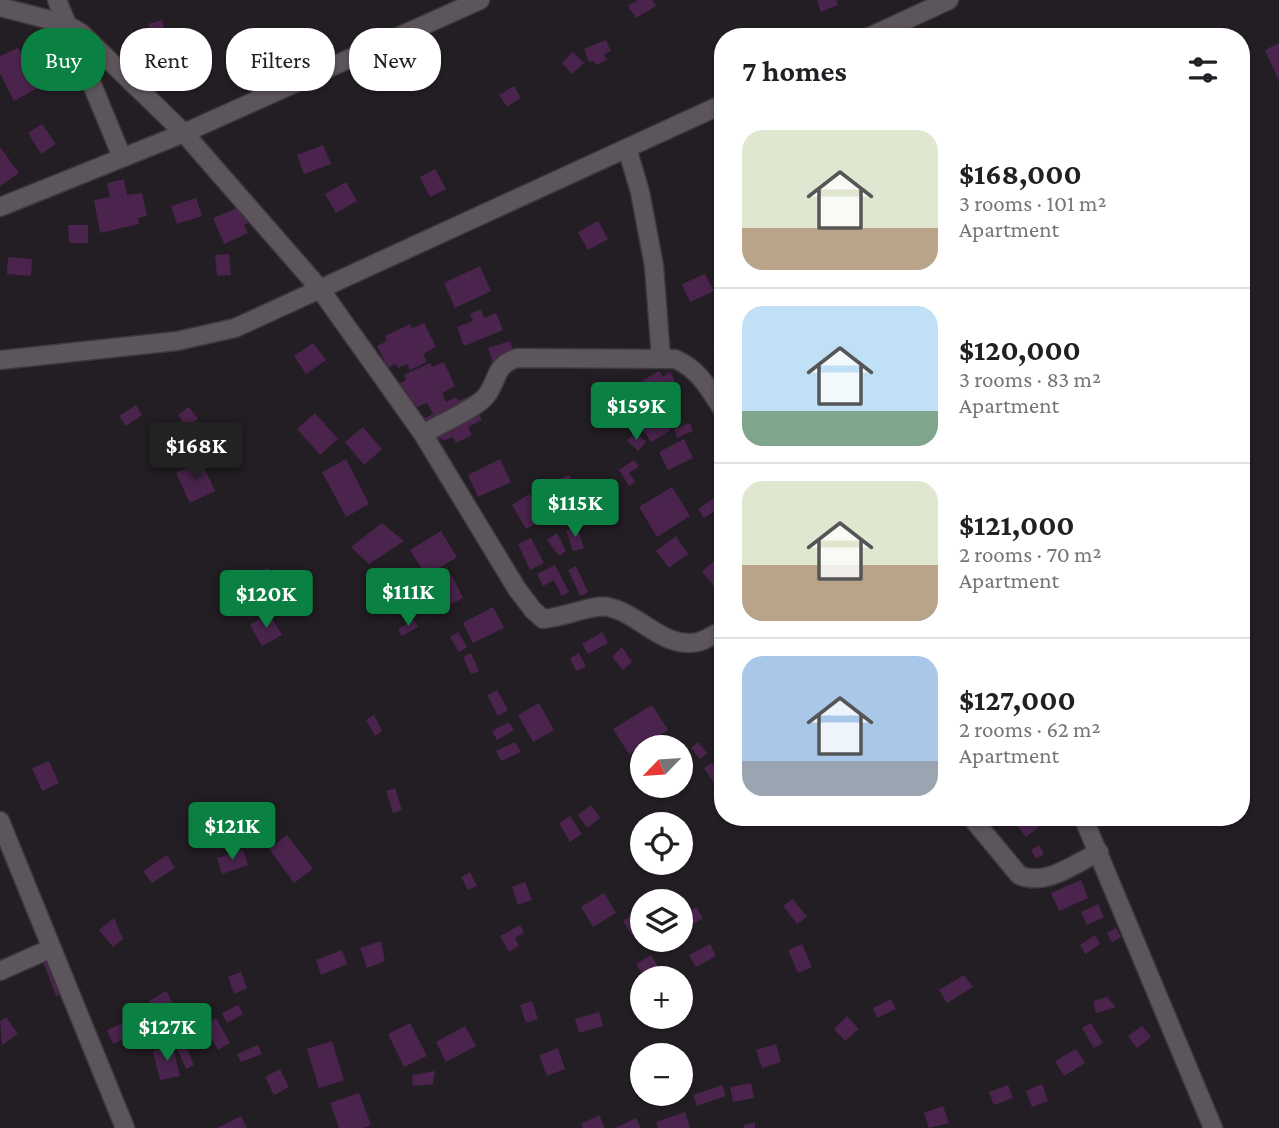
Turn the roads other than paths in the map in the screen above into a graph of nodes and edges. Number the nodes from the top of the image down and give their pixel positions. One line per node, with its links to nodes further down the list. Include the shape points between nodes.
1 (57, 0): 5 (street)
2 (480, 0): 8 (street)
3 (949, 0): 6 (street)
4 (0, 7): 5 (street)
5 (66, 24): 8 (street, via 98,48); 10 (street)
6 (888, 28)
7 (714, 108): 9 (street)
8 (184, 133): 10 (street); 12 (street)
9 (627, 148): 12 (street); 13 (street, via 654,267)
10 (122, 157): 11 (street)
11 (0, 207)
12 (320, 289): 14 (street, via 234,328 177,341); 16 (street)
13 (661, 358): 15 (street, via 688,365); 16 (street, via 507,361 497,371 487,396)
14 (0, 360)
15 (714, 397)
16 (423, 434): 17 (street, via 517,589 543,618 606,606 675,642 698,642)
17 (714, 634)
18 (0, 821): 21 (street)
19 (978, 826): 22 (street, via 1019,875 1030,880 1043,880)
20 (1087, 826): 22 (street)
21 (4, 841): 23 (street)
22 (1099, 852): 26 (street)
23 (52, 948): 24 (street); 25 (street)
24 (0, 971)
25 (125, 1128)
26 (1213, 1128)

